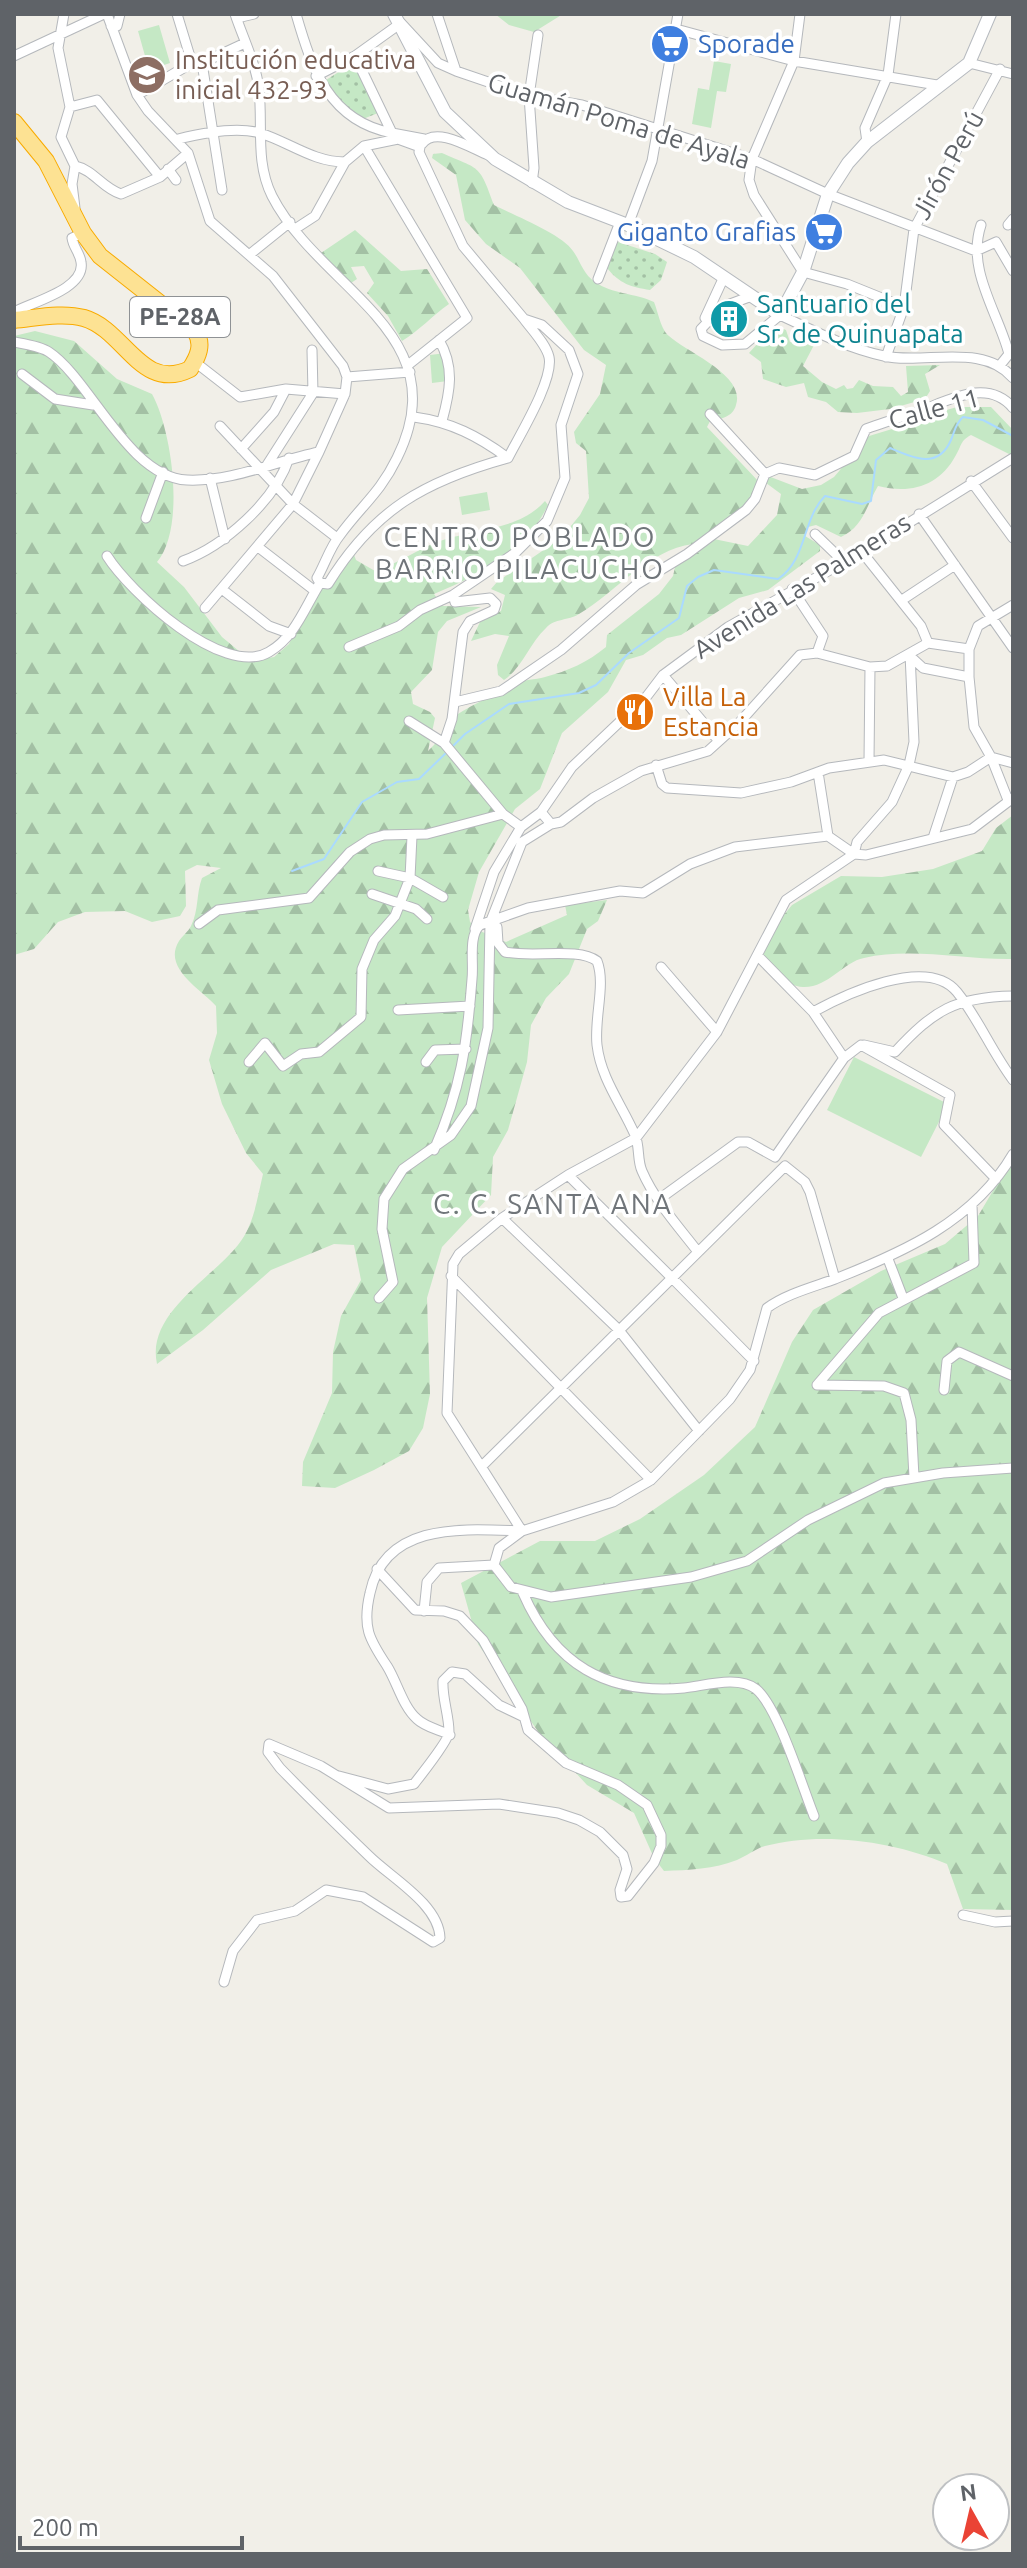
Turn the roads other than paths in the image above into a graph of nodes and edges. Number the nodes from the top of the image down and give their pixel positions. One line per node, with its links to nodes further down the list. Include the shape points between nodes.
1 (64, 14): 17 (street)
2 (105, 14): 14 (street); 17 (street)
3 (120, 14): 14 (street, via 117,26)
4 (177, 14): 22 (street)
5 (254, 14): 12 (street)
6 (296, 14): 28 (street)
7 (437, 14): 25 (street)
8 (678, 14): 15 (street)
9 (800, 14): 21 (street)
10 (896, 14): 27 (street)
11 (990, 14): 23 (street)
12 (236, 16): 18 (street)
13 (398, 19): 20 (street); 25 (street, Guamán Poma de Ayala, via 438,63); 43 (street, via 445,112)
14 (111, 26): 30 (street)
15 (676, 29): 21 (street); 34 (street)
16 (538, 35): 31 (street)
17 (59, 36): 19 (street); 32 (street)
18 (245, 43): 22 (street); 36 (street, via 259,86)
19 (14, 56)
20 (355, 56): 28 (street); 37 (street)
21 (794, 61): 27 (street); 44 (street)
22 (197, 63): 30 (street); 35 (street)
23 (969, 63): 24 (street); 29 (street)
24 (1000, 69): 26 (street); 57 (street, Jirón Perú)
25 (456, 71): 31 (street, Guamán Poma de Ayala)
26 (1013, 74)
27 (888, 75): 29 (street); 39 (street, via 865,128)
28 (316, 76): 37 (street, via 328,95 366,128)
29 (937, 85): 39 (street)
30 (137, 95): 38 (street)
31 (529, 96): 34 (street, Guamán Poma de Ayala, via 582,105); 50 (street)
32 (70, 107): 46 (street, via 61,137); 48 (street, via 97,100)
33 (14, 122): 55 (highway, PE-28A, via 46,161)
34 (659, 129): 44 (street, Guamán Poma de Ayala); 53 (street, via 652,161)
35 (212, 133): 36 (street); 38 (street); 51 (street)
36 (260, 133): 45 (street, via 310,155); 56 (street, via 263,176)
37 (392, 133): 40 (street)
38 (178, 139): 42 (street)
39 (867, 142): 52 (street)
40 (422, 143): 41 (street, via 398,139); 43 (street, via 444,137); 68 (street, via 419,152 463,246)
41 (364, 146): 45 (street); 71 (street, via 467,318)
42 (188, 153): 47 (street); 59 (street, via 210,221)
43 (495, 159): 50 (street)
44 (752, 159): 52 (street, Guamán Poma de Ayala); 61 (street, via 749,180 754,195)
45 (345, 162): 56 (street, via 315,216)
46 (75, 166): 48 (street, via 121,194); 55 (street, via 72,184)
47 (168, 169): 48 (street); 49 (street)
48 (160, 177)
49 (176, 180)
50 (532, 183): 53 (street)
51 (222, 190)
52 (828, 194): 57 (street, Guamán Poma de Ayala); 61 (street)
53 (624, 224): 62 (street); 63 (street, via 694,257)
54 (981, 225): 58 (street)
55 (80, 226): 66 (street, via 72,238 81,260 74,282); 75 (highway, PE-28A, via 100,256 195,331 200,343)
56 (292, 226): 59 (street); 77 (street, via 383,323)
57 (914, 229): 58 (street, Guamán Poma de Ayala); 65 (street, Jirón Perú)
58 (976, 251): 60 (street, Guamán Poma de Ayala, via 998,244); 76 (street, via 988,303 1009,354)
59 (249, 255): 79 (street, via 273,276)
60 (1013, 271)
61 (803, 272): 65 (street); 67 (street)
62 (598, 279)
63 (723, 279): 64 (street); 70 (street)
64 (749, 297): 67 (street); 70 (street, via 722,307)
65 (904, 307): 74 (street, Jirón Perú)
66 (14, 312)
67 (780, 315): 70 (street, via 745,344 713,342); 74 (street)
68 (524, 319): 94 (street, via 545,349 549,367); 118 (street, via 542,325 577,363 576,385 561,425 565,478 547,521 531,540)
69 (14, 320): 75 (highway, PE-28A, via 86,319 150,372 164,376 181,373)
70 (701, 329)
71 (439, 340): 77 (street); 89 (street, via 449,361 450,384)
72 (14, 342): 85 (street, via 48,351)
73 (312, 350): 82 (street)
74 (886, 357): 76 (street)
75 (195, 362): 81 (street, via 240,397)
76 (1001, 364): 80 (street)
77 (409, 368): 79 (street); 88 (street)
78 (22, 374): 85 (street, via 55,399)
79 (347, 377): 83 (street)
80 (1013, 378)
81 (286, 389): 82 (street); 91 (street, via 274,412)
82 (313, 393): 83 (street); 96 (street)
83 (345, 394): 92 (street)
84 (1009, 396): 86 (street, Calle 11); 98 (street, Calle 11, via 976,392 866,429 854,456 831,470 815,475 779,468)
85 (93, 405): 97 (street)
86 (1013, 408)
87 (710, 414): 98 (street)
88 (414, 417): 89 (street); 106 (street, via 380,491)
89 (442, 421): 94 (street, via 476,435)
90 (220, 426): 91 (street)
91 (241, 449): 96 (street)
92 (319, 452): 93 (street); 102 (street)
93 (289, 458): 96 (street); 101 (street)
94 (508, 458): 115 (street, via 426,485 366,532 328,584)
95 (1013, 458): 100 (street, Avenida Las Palmeras)
96 (262, 467): 99 (street); 101 (street)
97 (163, 472): 99 (street, via 185,480); 104 (street)
98 (765, 474): 133 (street, via 746,510 636,585 561,650 501,691)
99 (210, 478): 108 (street)
100 (971, 481): 103 (street, Avenida Las Palmeras); 107 (street)
101 (274, 485): 102 (street); 108 (street)
102 (293, 504): 106 (street); 109 (street)
103 (919, 514): 110 (street, Avenida Las Palmeras); 114 (street)
104 (146, 518)
105 (815, 534): 113 (street)
106 (337, 538): 115 (street, via 317,578)
107 (1013, 538)
108 (225, 539): 112 (street)
109 (258, 547): 115 (street); 117 (street)
110 (862, 552): 113 (street, Avenida Las Palmeras); 119 (street)
111 (107, 556): 123 (street, via 120,578 195,641 255,656 267,654)
112 (183, 561)
113 (843, 561): 116 (street, Avenida Las Palmeras)
114 (955, 565): 119 (street); 122 (street)
115 (318, 587): 123 (street)
116 (792, 589): 128 (street, via 823,636); 131 (street, Avenida Las Palmeras)
117 (223, 590): 121 (street); 123 (street, via 269,626)
118 (453, 595): 125 (street); 133 (street, via 455,602 490,598 496,604 463,632)
119 (902, 600): 124 (street)
120 (1013, 605): 122 (street)
121 (205, 608)
122 (992, 619): 126 (street); 127 (street, via 974,631)
123 (291, 634)
124 (928, 643): 127 (street); 129 (street)
125 (349, 647)
126 (1013, 648)
127 (969, 649): 132 (street)
128 (817, 653): 130 (street); 135 (street, via 792,661)
129 (910, 654): 130 (street, via 887,666); 132 (street, via 923,668); 141 (street, via 914,742)
130 (870, 667): 138 (street)
131 (663, 675): 135 (street); 145 (street, Avenida Las Palmeras, via 572,767)
132 (969, 677): 137 (street, via 974,727)
133 (455, 702): 136 (street)
134 (409, 721): 136 (street)
135 (718, 740): 140 (street, via 696,757)
136 (444, 743): 146 (street)
137 (991, 757): 139 (street); 143 (street); 144 (street)
138 (869, 761): 141 (street, via 894,759); 142 (street)
139 (1013, 763)
140 (656, 765): 142 (street, via 667,788 715,794 766,789); 147 (street)
141 (909, 765): 143 (street); 152 (street, via 892,802 857,842)
142 (818, 772): 150 (street)
143 (953, 777): 151 (street)
144 (1011, 799): 151 (street, via 972,829)
145 (541, 812): 147 (street); 148 (street, Avenida Las Palmeras)
146 (503, 814): 148 (street); 149 (street)
147 (551, 824): 159 (street, via 518,849)
148 (521, 827): 161 (street, Avenida Las Palmeras, via 494,872)
149 (412, 836): 154 (street); 160 (street, via 384,835 357,845 309,898 218,910)
150 (828, 836): 152 (street); 159 (street, via 735,847 690,864 643,893 620,891 528,908)
151 (933, 838): 152 (street)
152 (854, 854): 162 (street, via 786,900)
153 (378, 871): 154 (street)
154 (410, 878): 156 (street); 157 (street)
155 (372, 894): 157 (street)
156 (443, 897)
157 (400, 902): 158 (street); 173 (street, via 362,969 361,1017 319,1052 301,1054 283,1066 265,1043)
158 (427, 919)
159 (490, 923): 161 (street); 176 (street, via 497,927 505,952 581,953 597,961 602,974 597,1048); 177 (street, via 482,1065 462,1122)
160 (199, 924)
161 (475, 929): 166 (street, Avenida Las Palmeras)
162 (759, 957): 168 (street); 169 (street)
163 (661, 967): 169 (street)
164 (1013, 996): 165 (street)
165 (962, 1001): 168 (street, via 951,986 938,980 898,979 857,990); 170 (street, via 927,1018 895,1052); 175 (street)
166 (470, 1006): 167 (street); 171 (street, Avenida Las Palmeras)
167 (398, 1010)
168 (813, 1012): 172 (street)
169 (717, 1032): 176 (street)
170 (861, 1045): 172 (street); 182 (street, via 950,1095 944,1125)
171 (466, 1049): 174 (street, via 435,1050); 177 (street, Avenida Las Palmeras, via 456,1098)
172 (844, 1058): 179 (street)
173 (249, 1062)
174 (426, 1062)
175 (1013, 1080)
176 (636, 1138): 181 (street); 183 (street, via 640,1168)
177 (434, 1150): 191 (street, via 403,1169 388,1188 382,1229 393,1282)
178 (1013, 1154): 182 (street)
179 (775, 1157): 180 (street); 183 (street, via 738,1142)
180 (785, 1166): 186 (street); 190 (street, via 810,1192)
181 (568, 1175): 185 (street); 189 (street)
182 (996, 1179): 184 (street)
183 (658, 1200): 186 (street)
184 (972, 1205): 187 (street); 192 (street, via 974,1263)
185 (502, 1218): 188 (street, via 459,1254); 193 (street)
186 (698, 1252): 189 (street)
187 (888, 1259): 190 (street); 192 (street)
188 (451, 1276): 196 (street); 199 (street, via 447,1413)
189 (672, 1278): 193 (street); 194 (street)
190 (835, 1279): 194 (street, via 767,1308)
191 (379, 1298)
192 (903, 1298): 201 (street, via 879,1313 817,1385 884,1386 904,1393)
193 (618, 1329): 196 (street); 198 (street)
194 (754, 1361): 198 (street, via 730,1399)
195 (1013, 1376): 197 (street, via 959,1352 947,1361)
196 (562, 1388): 199 (street); 202 (street)
197 (944, 1390)
198 (699, 1431): 202 (street)
199 (483, 1465): 203 (street)
200 (1013, 1468): 201 (street)
201 (914, 1477): 206 (street, via 866,1491 735,1566 551,1597)
202 (651, 1480): 203 (street, via 613,1502)
203 (522, 1531): 204 (street, via 499,1548); 205 (street, via 464,1528 423,1534 404,1543)
204 (494, 1565): 206 (street, via 511,1587); 207 (street, via 439,1568 427,1582)
205 (377, 1569): 207 (street, via 409,1605); 209 (street, via 366,1608 369,1639 418,1721)
206 (523, 1593): 211 (street, via 557,1648 578,1668 641,1686 738,1682 759,1691)
207 (424, 1611): 208 (street, via 460,1616 483,1640)
208 (524, 1717): 209 (street, via 499,1705 465,1674 452,1672 443,1681); 210 (street, via 528,1730 566,1763 618,1785 647,1805 661,1846 628,1896 619,1895 627,1869 623,1855 579,1820 499,1804 389,1808)
209 (450, 1735): 210 (street, via 414,1784 388,1789)
210 (335, 1776): 214 (street, via 274,1743 267,1748 369,1856 409,1887 433,1917 440,1938 433,1942 363,1897 326,1890 295,1911 257,1920 233,1951)
211 (814, 1816)
212 (963, 1915): 213 (street)
213 (1013, 1921)
214 (224, 1982)

